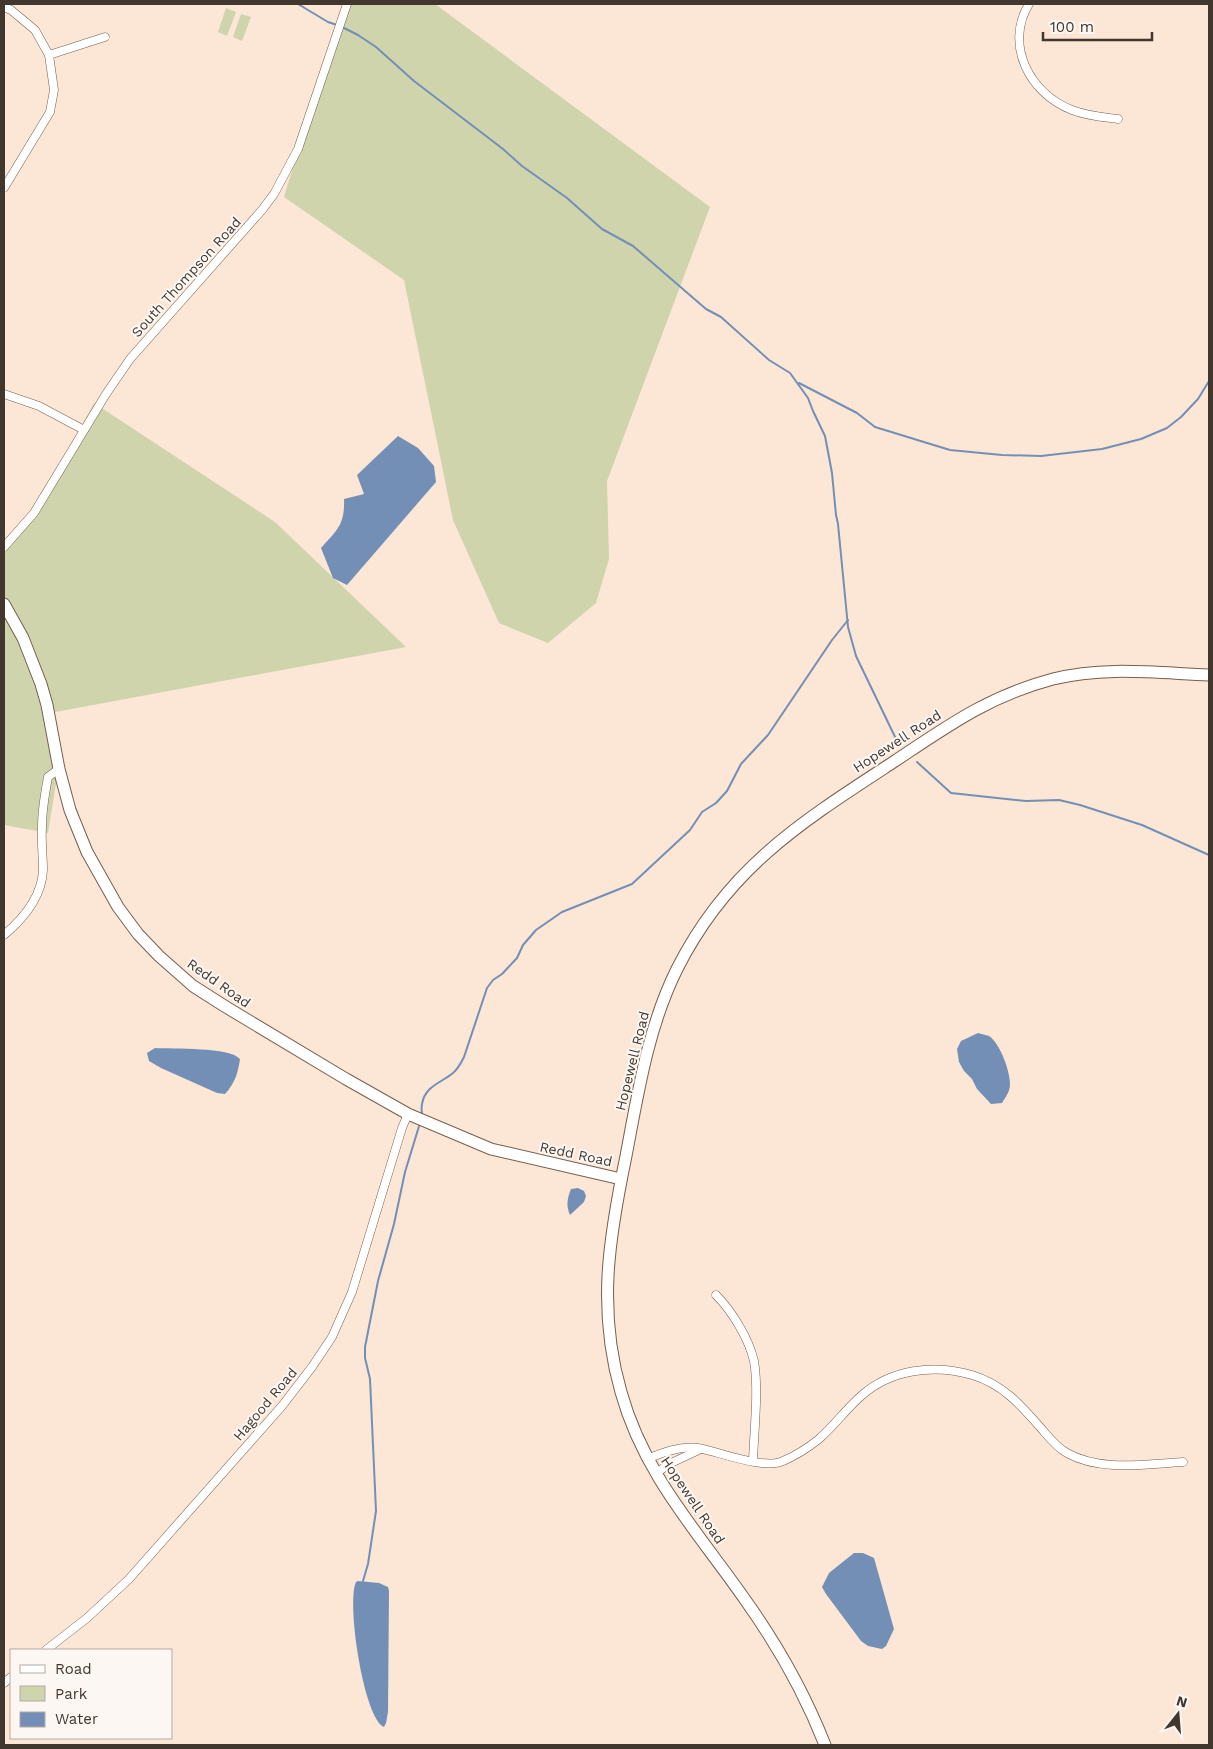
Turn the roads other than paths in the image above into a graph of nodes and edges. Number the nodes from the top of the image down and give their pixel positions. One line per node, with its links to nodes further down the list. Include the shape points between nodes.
1 (347, 4): 9 (street, South Thompson Road, via 298,149 274,194 130,359)
2 (1029, 4): 6 (street, via 1018,39 1024,66 1036,84 1052,99 1072,110)
3 (4, 7): 5 (street, via 35,30)
4 (105, 37): 5 (street)
5 (49, 55): 7 (street, via 54,90 50,112)
6 (1118, 119)
7 (4, 188)
8 (4, 394): 9 (street, via 39,406)
9 (84, 430): 10 (street, South Thompson Road, via 34,513)
10 (4, 547)
11 (4, 604): 13 (street, Redd Road, via 23,638 41,684)
12 (1209, 675): 16 (street, Hopewell Road, via 1110,672 1058,678 1022,688 960,718 834,800 771,847 719,901 676,970 649,1046)
13 (59, 769): 14 (street, via 48,777 43,800 43,872 37,893 26,912); 15 (street, Redd Road, via 86,852 118,907 159,956 194,986 226,1007)
14 (4, 935)
15 (408, 1114): 16 (street, Redd Road, via 491,1149); 23 (street, Hagood Road, via 352,1292 336,1328 312,1367 282,1406 129,1579)
16 (621, 1179): 19 (street, Hopewell Road, via 607,1273 608,1324 621,1392)
17 (716, 1295): 20 (street, via 733,1316 753,1360)
18 (701, 1449): 19 (street, via 676,1448); 20 (street); 22 (street)
19 (647, 1459): 22 (street, Hopewell Road)
20 (753, 1461): 21 (street, via 769,1464 784,1461 818,1440 876,1384 901,1373 928,1370 969,1374 997,1385 1017,1400 1054,1444 1077,1458 1112,1465)
21 (1182, 1462)
22 (655, 1474): 24 (street, Hopewell Road, via 763,1625 810,1709)
23 (47, 1649)
24 (825, 1745)

